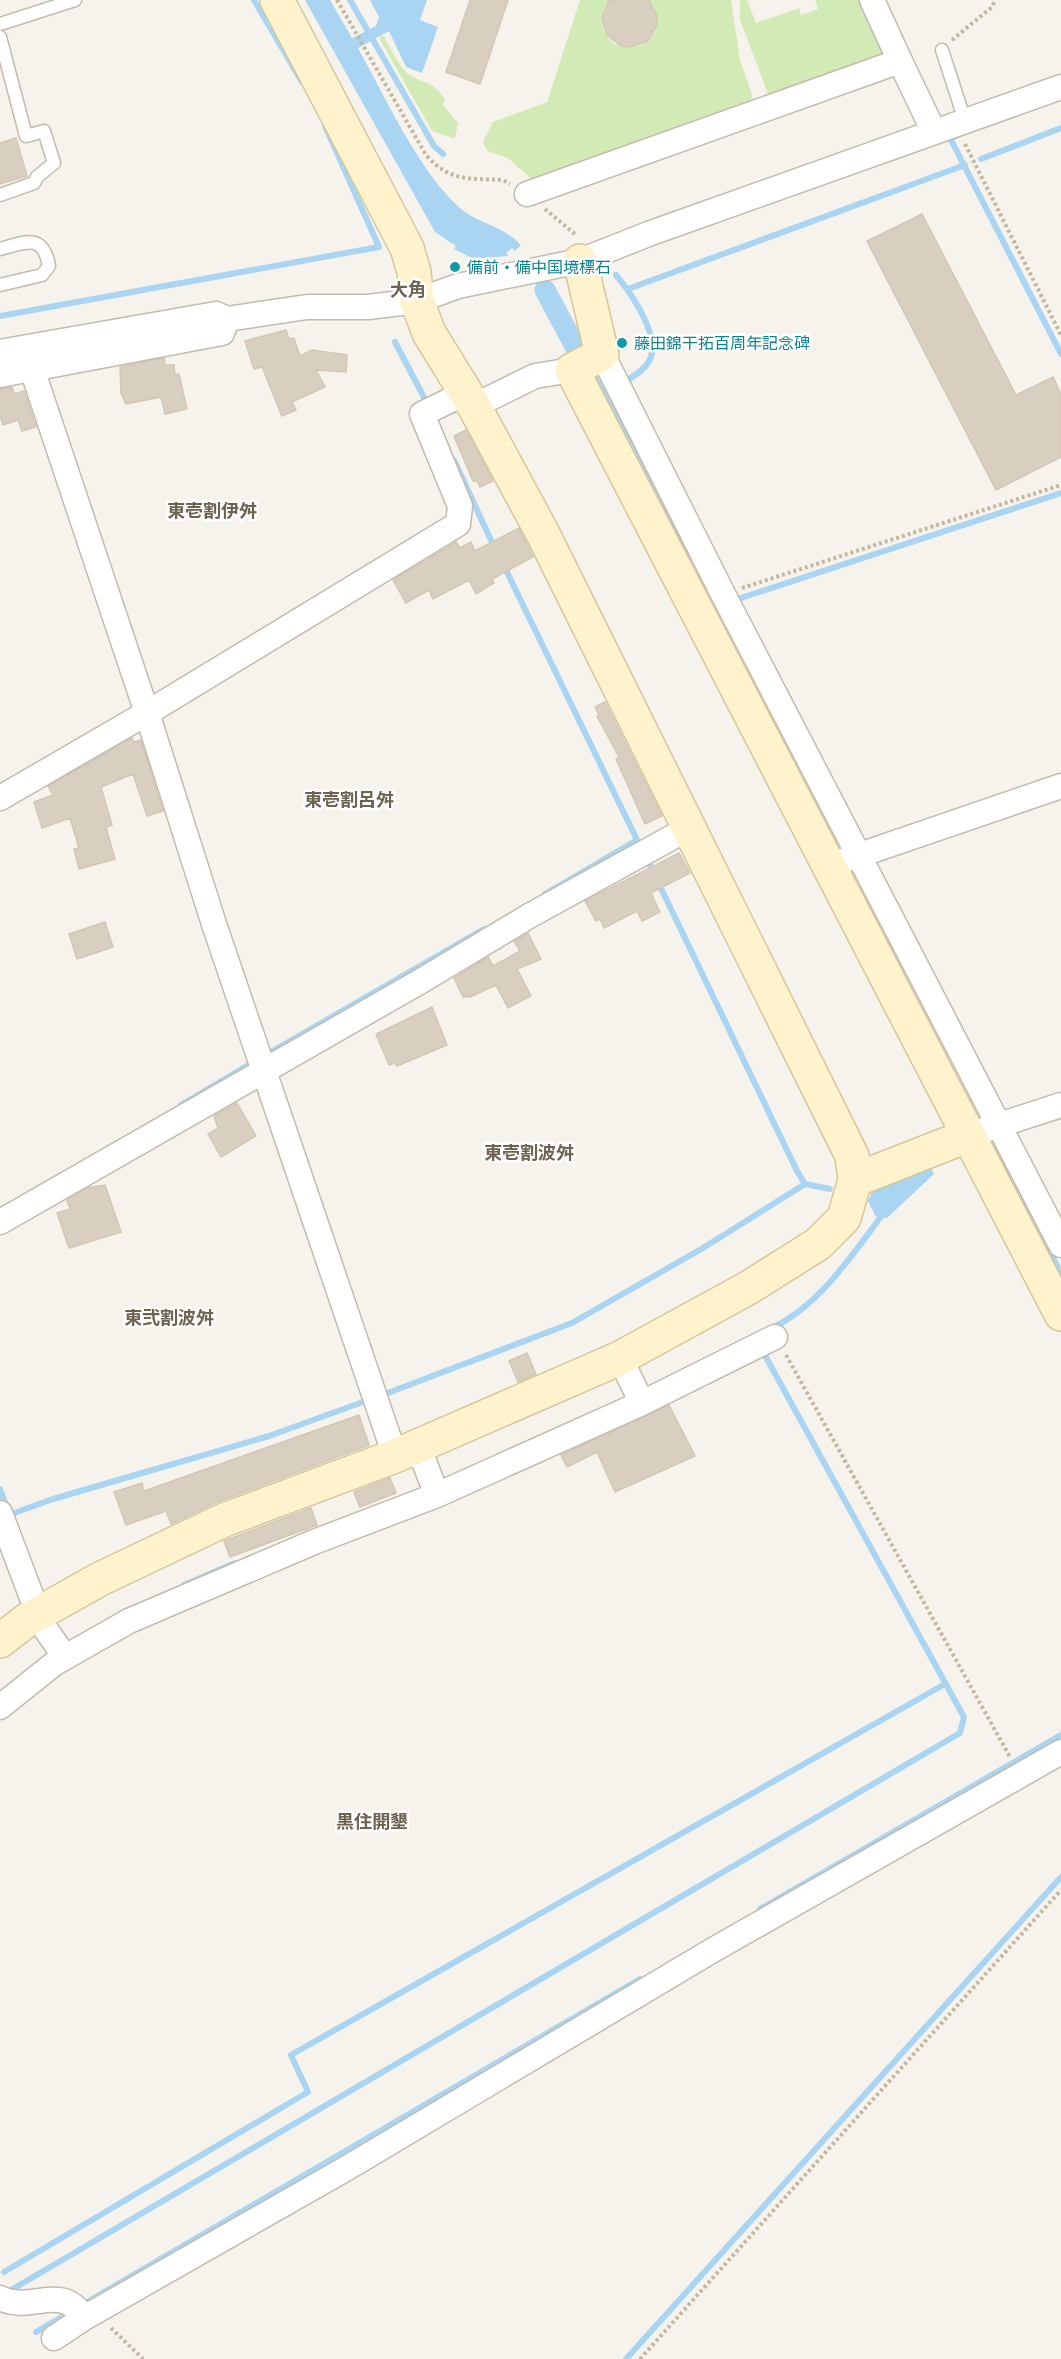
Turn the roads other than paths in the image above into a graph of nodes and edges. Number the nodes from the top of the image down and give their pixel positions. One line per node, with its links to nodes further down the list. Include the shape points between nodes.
1 (75, 0): 4 (lane)
2 (277, 0): 15 (street, via 407,248)
3 (872, 0): 7 (street)
4 (0, 24)
5 (0, 37): 11 (lane, via 26,136 44,131 54,163 34,183)
6 (942, 50): 9 (lane)
7 (900, 61): 9 (street); 10 (street)
8 (1061, 87): 9 (street)
9 (951, 126): 13 (street)
10 (527, 194)
11 (0, 195)
12 (0, 249): 14 (lane, via 38,243 46,249 49,266 42,275)
13 (590, 258): 15 (street, via 467,284); 21 (street)
14 (0, 285)
15 (417, 301): 16 (street, via 368,307 307,307); 22 (street, via 429,333)
16 (227, 319): 17 (street, via 216,314); 18 (street, via 222,333)
17 (0, 352)
18 (32, 369): 20 (street); 24 (street)
19 (572, 370): 21 (street); 22 (street, via 535,376); 23 (street)
20 (0, 375)
21 (613, 376): 23 (street)
22 (470, 400): 24 (street, via 422,414 460,506 458,524); 27 (street, via 543,534)
23 (710, 599): 28 (street)
24 (145, 708): 26 (street); 29 (street)
25 (1061, 786): 28 (street)
26 (0, 798)
27 (689, 828): 29 (street, via 422,981); 32 (street, via 852,1156)
28 (852, 860): 31 (street)
29 (261, 1062): 33 (street); 39 (street, via 375,1396)
30 (1061, 1105): 31 (street)
31 (985, 1130): 32 (street); 34 (street); 35 (street)
32 (855, 1180): 37 (street, via 844,1218 818,1244 748,1288)
33 (0, 1222)
34 (1061, 1245)
35 (1061, 1314)
36 (764, 1342): 38 (street)
37 (620, 1358): 38 (street); 39 (street)
38 (639, 1397): 40 (street)
39 (406, 1451): 40 (street); 42 (street, via 224,1520 100,1579)
40 (434, 1488): 44 (street)
41 (2, 1519): 42 (street)
42 (39, 1614): 43 (street); 44 (street)
43 (0, 1641)
44 (60, 1651): 45 (street)
45 (0, 1707)
46 (1061, 1752): 48 (street, via 713,1950 347,2169)
47 (0, 2298): 48 (street, via 25,2303 56,2298)
48 (83, 2311): 49 (street)
49 (54, 2338)

